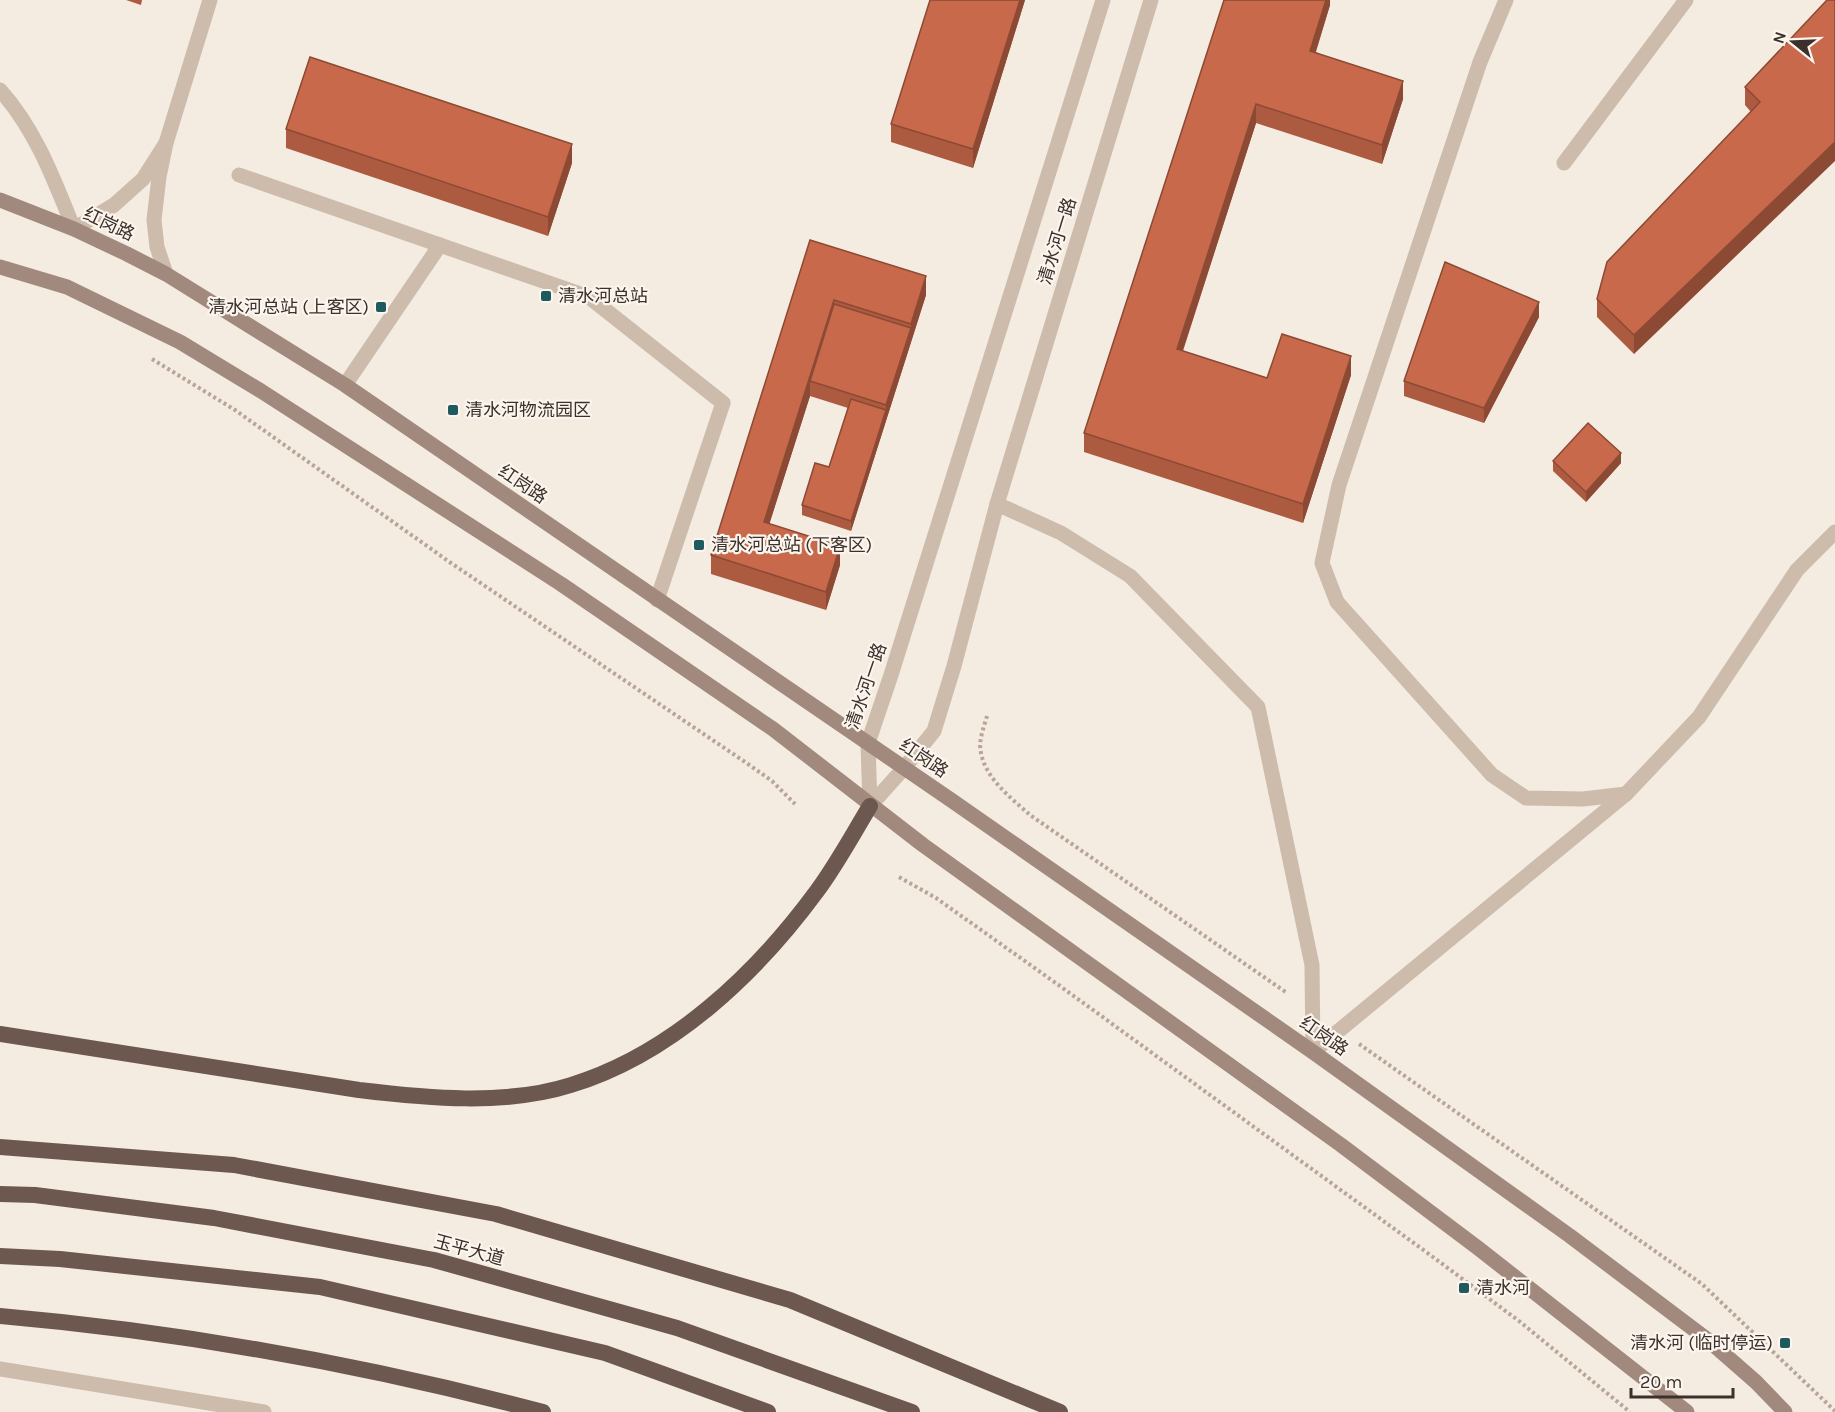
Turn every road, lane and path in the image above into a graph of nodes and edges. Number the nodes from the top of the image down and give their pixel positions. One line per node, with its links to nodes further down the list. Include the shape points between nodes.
1 (210, 0): 7 (street)
2 (1102, 0): 21 (street, 清水河一路)
3 (1151, 0): 17 (street, 清水河一路)
4 (1506, 0): 23 (street, via 1480,62 1339,485 1322,563 1337,602 1492,775 1526,798 1583,799)
5 (1686, 0): 8 (street)
6 (0, 90): 11 (street, via 44,155)
7 (166, 143): 11 (street, via 143,179 114,205); 14 (street, via 154,220)
8 (1564, 163)
9 (239, 175): 12 (street)
10 (0, 200): 11 (main road, 红岗路)
11 (74, 229): 14 (main road, 红岗路)
12 (440, 245): 16 (street); 19 (street, via 589,297 723,403)
13 (0, 267): 25 (main road, via 68,287 180,342 261,391 561,584 739,705)
14 (166, 274): 16 (main road, 红岗路)
15 (150, 358): 24 (path, via 235,410 451,563 748,764)
16 (345, 385): 19 (main road, 红岗路)
17 (997, 504): 22 (street, 清水河一路, via 934,731); 27 (street, via 1061,533 1130,576 1258,707 1312,965)
18 (1835, 532): 23 (street, via 1797,570 1699,717)
19 (657, 600): 21 (main road, 红岗路)
20 (987, 716): 27 (path, via 980,752 998,784 1023,809)
21 (868, 743): 22 (main road, 红岗路); 25 (street, 清水河一路)
22 (904, 768): 25 (street, 清水河一路); 30 (main road, 红岗路)
23 (1626, 794): 28 (street)
24 (795, 804)
25 (870, 806): 29 (highway, via 818,889 722,998 651,1049 571,1086 487,1097 418,1097); 42 (main road, via 1341,1145)
26 (899, 877): 41 (path, via 936,898 1060,986 1433,1257)
27 (1313, 1011): 30 (street)
28 (1339, 1030): 30 (street); 44 (path, via 1702,1284)
29 (0, 1034)
30 (1313, 1052): 43 (main road, 红岗路, via 1708,1340)
31 (0, 1147): 40 (highway, via 234,1165 496,1214 790,1300)
32 (0, 1194): 39 (highway, 玉平大道, via 214,1218 434,1260 677,1328)
33 (0, 1256): 38 (highway, via 320,1287 605,1353)
34 (0, 1316): 37 (highway, via 243,1346 409,1378)
35 (0, 1369): 36 (street)
36 (264, 1412)
37 (543, 1412)
38 (768, 1412)
39 (912, 1412)
40 (1060, 1412)
41 (1630, 1412)
42 (1688, 1412)
43 (1785, 1412)
44 (1835, 1412)

